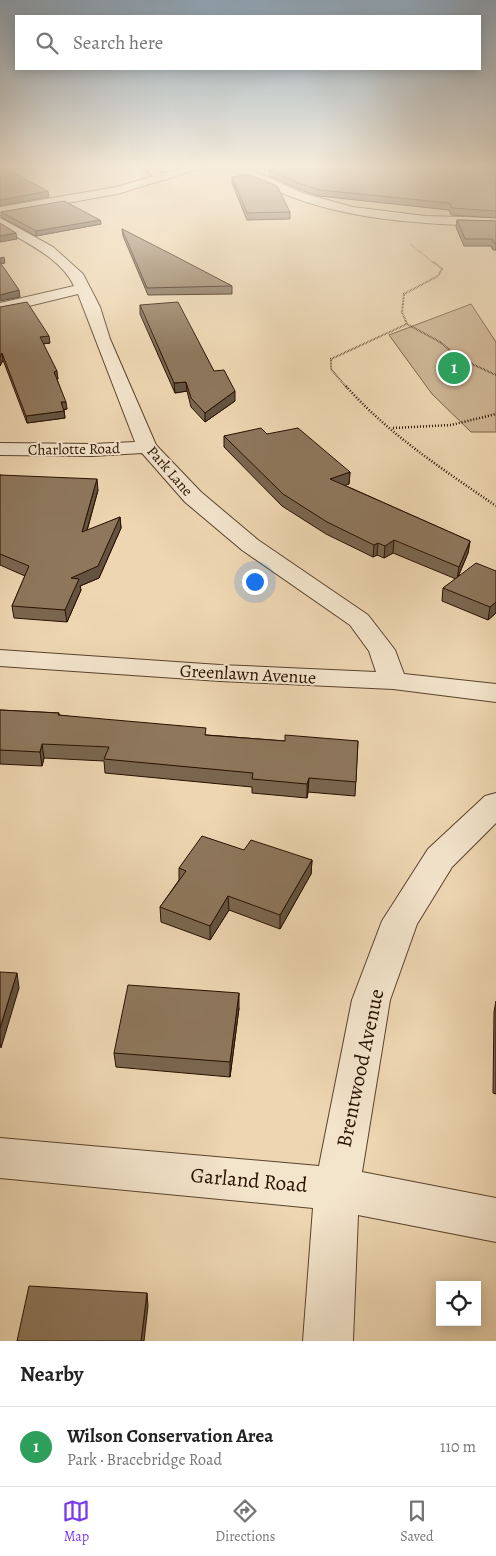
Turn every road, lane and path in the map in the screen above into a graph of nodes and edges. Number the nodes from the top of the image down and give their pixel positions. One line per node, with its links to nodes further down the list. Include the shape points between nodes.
1 (24, 229): 3 (street, Park Lane, via 64,261)
2 (399, 229): 5 (path, via 400,237 442,269 438,276 404,294 402,312)
3 (84, 288): 4 (street); 9 (street, Park Lane)
4 (0, 308)
5 (407, 324): 6 (path, via 440,342 459,358); 8 (path, via 331,359 331,369 341,382 366,409)
6 (496, 375)
7 (496, 414): 8 (path, via 452,425)
8 (392, 428): 11 (path)
9 (147, 447): 10 (street, Charlotte Road); 13 (street, Park Lane, via 193,497 250,545 358,620 382,650)
10 (0, 449)
11 (496, 506)
12 (0, 658): 13 (street, Greenlawn Avenue)
13 (393, 681): 14 (street, Greenlawn Avenue)
14 (496, 693)
15 (496, 804): 17 (street, Brentwood Avenue, via 440,858 400,921 371,1000)
16 (0, 1158): 17 (street, Garland Road)
17 (336, 1189): 18 (street, Garland Road); 19 (street, Brentwood Avenue)
18 (496, 1220)
19 (328, 1341)

